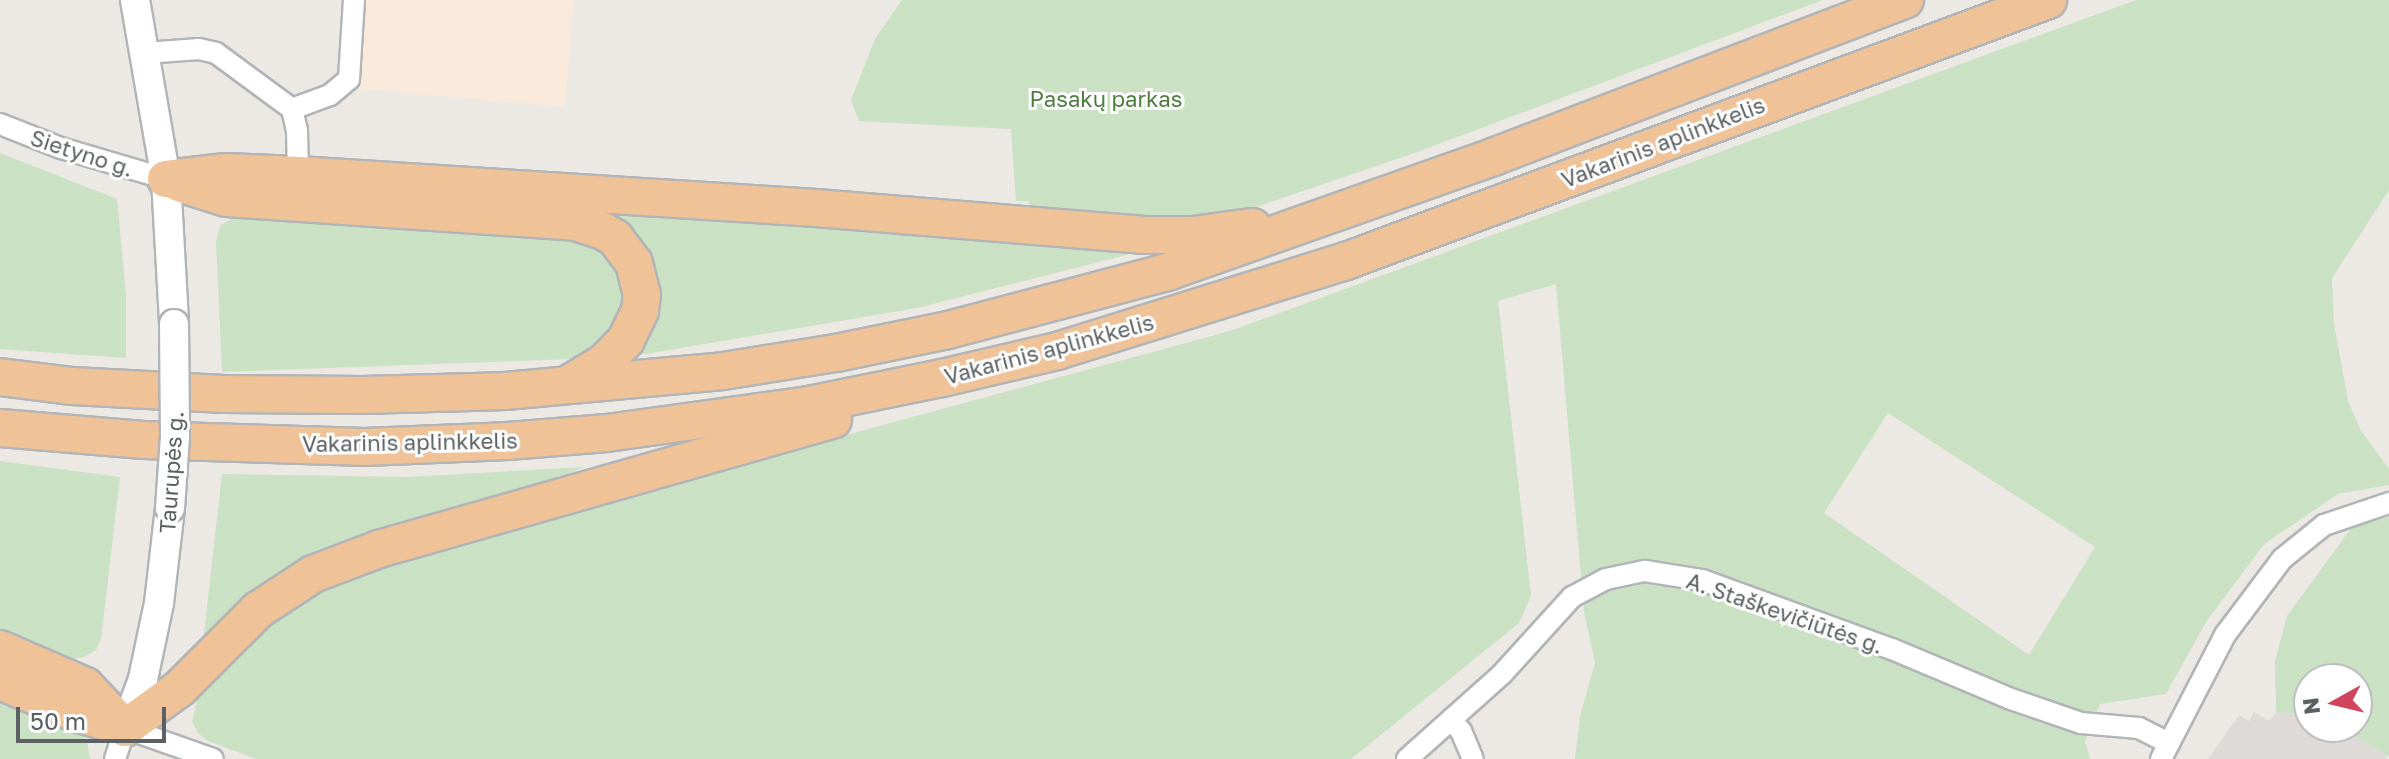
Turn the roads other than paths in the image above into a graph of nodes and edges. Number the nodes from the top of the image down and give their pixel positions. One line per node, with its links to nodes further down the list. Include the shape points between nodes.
1 (135, 0): 5 (main road, Taurupės g.)
2 (354, 0): 6 (street, via 349,79 330,95)
3 (1905, 0): 10 (highway, Vakarinis aplinkkelis)
4 (2048, 0): 12 (highway, Vakarinis aplinkkelis, via 1346,261 1057,351)
5 (145, 53): 6 (street, via 216,53); 9 (main road, Taurupės g.)
6 (292, 109): 8 (street)
7 (0, 124): 9 (street, Sietyno g.)
8 (298, 175): 9 (highway, via 226,172); 10 (highway, via 1142,235 1193,235)
9 (166, 179): 13 (highway, via 227,198 575,222 603,231 634,263 640,311 626,340 605,362); 19 (main road, Taurupės g., bridge, via 174,324 170,508 143,679)
10 (1329, 217): 13 (highway, Vakarinis aplinkkelis, via 1167,272 948,330 723,371)
11 (0, 377): 13 (highway, Vakarinis aplinkkelis, via 72,386 255,394 379,395)
12 (942, 378): 14 (highway, Vakarinis aplinkkelis, via 809,405 508,441 349,446 144,440); 19 (highway, via 839,419 379,549 313,574 258,610)
13 (569, 384)
14 (0, 428)
15 (2389, 503): 20 (street, via 2324,525 2282,559 2225,635)
16 (0, 649): 19 (highway, via 85,686)
17 (0, 681): 19 (highway, via 75,713)
18 (1451, 720): 20 (street, A. Staškevičiūtės g., via 1502,674 1572,597 1606,579 1645,571 1702,580 2081,723 2139,728); 22 (street, A. Staškevičiūtės g.); 23 (street)
19 (120, 743): 21 (street)
20 (2165, 751)
21 (213, 759)
22 (1407, 759)
23 (1473, 759)

